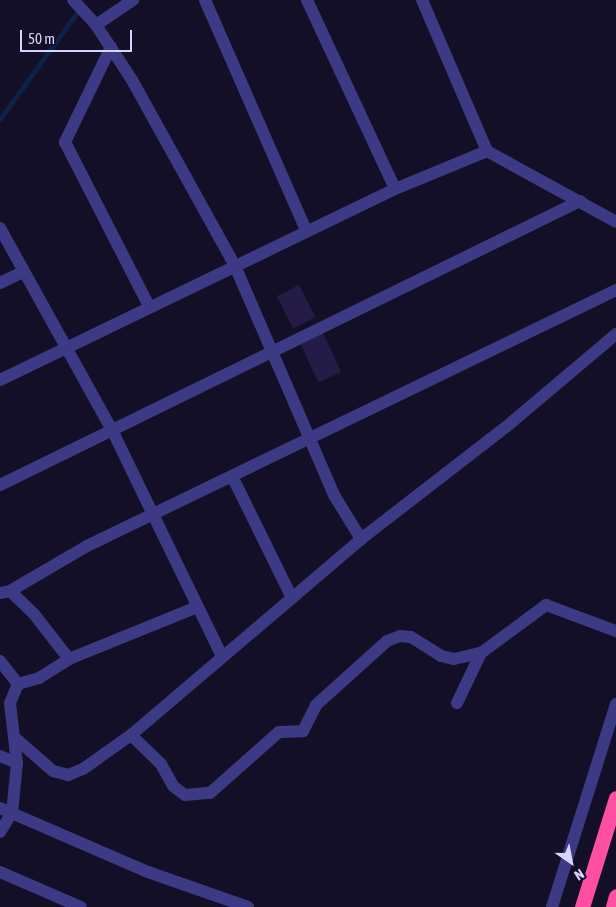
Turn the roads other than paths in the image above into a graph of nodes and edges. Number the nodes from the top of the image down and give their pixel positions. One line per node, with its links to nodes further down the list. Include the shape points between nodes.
1 (73, 0): 6 (street)
2 (134, 0): 6 (street)
3 (205, 0): 13 (street)
4 (307, 0): 9 (street)
5 (422, 0): 8 (street)
6 (96, 25): 7 (street)
7 (111, 47): 14 (street); 18 (street, via 66,142)
8 (487, 151): 9 (street); 10 (street)
9 (395, 189): 13 (street)
10 (580, 202): 11 (street); 21 (street)
11 (616, 222)
12 (0, 228): 15 (street)
13 (307, 232): 14 (street)
14 (236, 266): 18 (street); 21 (street)
15 (23, 272): 16 (street); 20 (street)
16 (0, 283)
17 (616, 290): 24 (street)
18 (149, 306): 20 (street)
19 (616, 334): 28 (street, via 506,427)
20 (66, 347): 22 (street); 23 (street)
21 (273, 354): 23 (street); 24 (street)
22 (0, 380)
23 (113, 432): 26 (street); 27 (street)
24 (308, 439): 25 (street); 28 (street, via 334,495)
25 (232, 476): 27 (street); 30 (street)
26 (0, 485)
27 (154, 514): 29 (street, via 87,546); 31 (street)
28 (361, 539): 30 (street)
29 (5, 592): 35 (street, via 34,614)
30 (292, 598): 34 (street)
31 (197, 607): 34 (street); 35 (street)
32 (616, 631): 33 (street, via 546,606)
33 (481, 653): 39 (street); 41 (street, via 454,659 441,656 411,638 400,636 387,641 316,705 303,731 279,732 210,793 185,795 173,786 161,764)
34 (222, 656): 41 (street)
35 (69, 659): 37 (street, via 40,678)
36 (0, 661): 37 (street)
37 (18, 684): 38 (street)
38 (5, 702): 42 (street)
39 (457, 703)
40 (616, 704): 52 (street)
41 (131, 735): 42 (street, via 83,770 68,775 53,771)
42 (14, 737): 44 (street)
43 (0, 756): 44 (street)
44 (17, 763): 46 (street)
45 (616, 798): 53 (highway)
46 (6, 810): 47 (street); 51 (street, via 148,872)
47 (0, 832)
48 (0, 872): 50 (street)
49 (616, 896): 54 (highway)
50 (81, 907)
51 (248, 907)
52 (552, 907)
53 (582, 907)
54 (613, 907)

